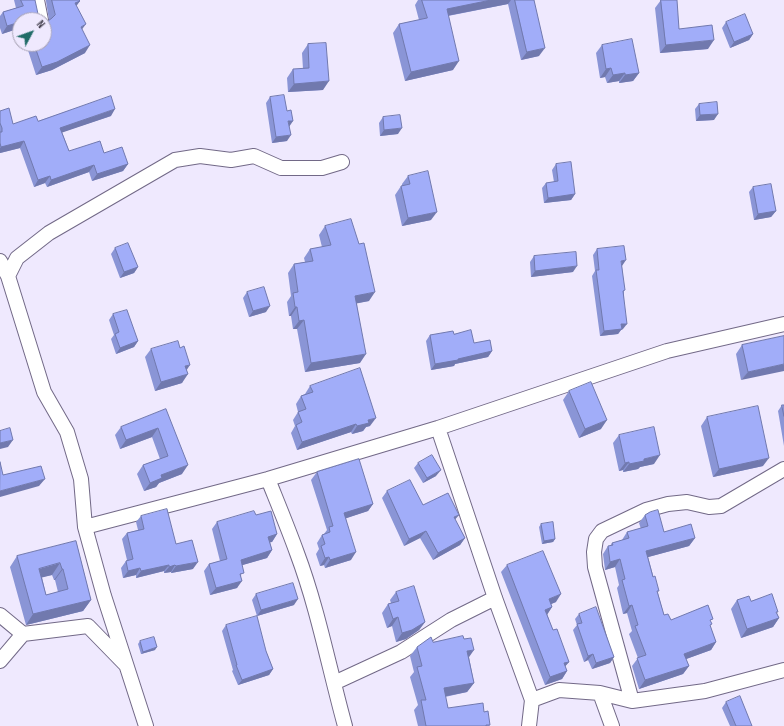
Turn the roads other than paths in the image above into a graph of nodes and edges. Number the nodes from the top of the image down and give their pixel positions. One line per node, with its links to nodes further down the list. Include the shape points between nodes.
1 (38, 0): 2 (street)
2 (40, 12)
3 (342, 162): 5 (street, via 322,168 281,168 254,156 231,160 200,156 175,160 49,233 17,258)
4 (0, 261): 5 (street)
5 (8, 276): 10 (street, via 44,392 67,432 81,480)
6 (784, 324): 7 (street, via 667,351)
7 (438, 428): 9 (street); 11 (street)
8 (784, 469): 20 (street, via 721,506 687,502 668,504 646,510 602,531 596,539 595,567)
9 (268, 480): 10 (street); 17 (street, via 298,554)
10 (85, 527): 15 (street, via 104,596)
11 (495, 598): 17 (street, via 451,620 402,652); 19 (street)
12 (0, 615): 13 (street)
13 (23, 634): 14 (street); 15 (street, via 88,626)
14 (0, 661)
15 (128, 667): 21 (street)
16 (784, 670): 20 (street, via 705,691)
17 (334, 683): 22 (street)
18 (600, 693): 19 (street, via 559,690); 20 (street); 24 (street)
19 (532, 700): 23 (street)
20 (632, 701)
21 (146, 726)
22 (345, 726)
23 (530, 726)
24 (612, 726)

